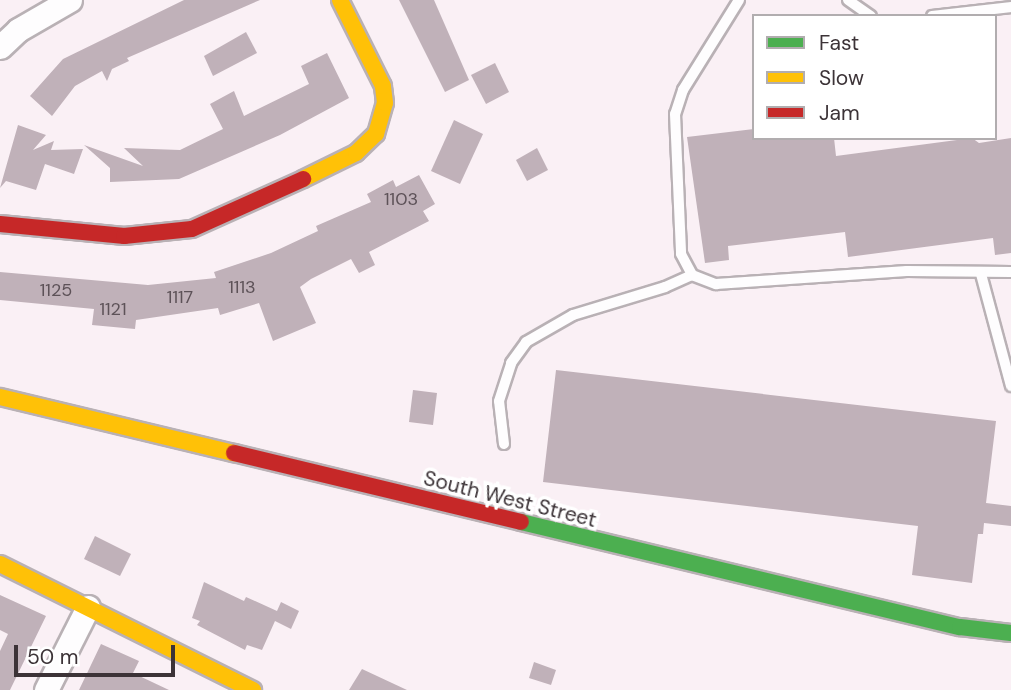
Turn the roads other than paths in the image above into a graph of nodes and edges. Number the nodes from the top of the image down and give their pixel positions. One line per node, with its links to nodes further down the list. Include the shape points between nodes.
1 (69, 0): 8 (street, via 18,30)
2 (340, 0): 9 (street, via 383,86 385,103 376,134 356,153 227,217 192,229 124,236)
3 (738, 0): 12 (lane, via 683,90 675,114 681,254)
4 (848, 0): 6 (lane)
5 (1011, 7): 7 (lane)
6 (868, 14)
7 (950, 14)
8 (0, 47)
9 (0, 224)
10 (1011, 272): 11 (lane)
11 (981, 274): 12 (lane, via 906,271 716,284); 13 (lane)
12 (692, 275): 15 (lane, via 573,315 526,342 503,379 499,423)
13 (1011, 386)
14 (0, 397): 18 (street, South West Street, via 960,627)
15 (504, 444)
16 (0, 564): 17 (street)
17 (88, 607): 19 (street); 20 (street)
18 (1011, 633)
19 (46, 690)
20 (253, 690)

